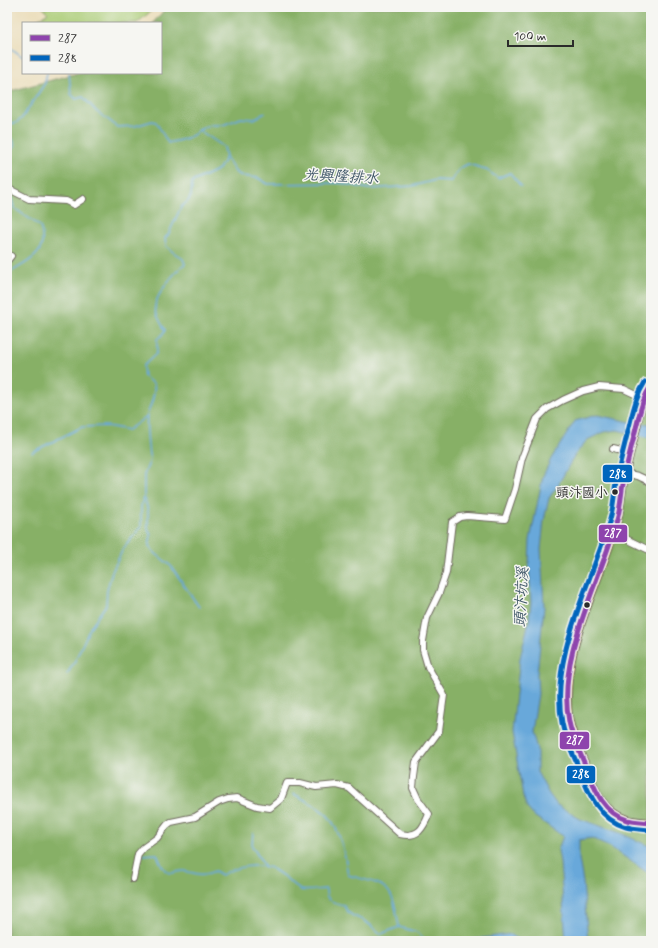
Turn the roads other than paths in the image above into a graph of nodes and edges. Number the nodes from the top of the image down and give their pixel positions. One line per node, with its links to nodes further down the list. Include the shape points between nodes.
1 (9, 190): 2 (street, via 29,199 66,201 74,205)
2 (83, 199)
3 (651, 386): 4 (main road)
4 (643, 398): 6 (main road); 12 (street, via 624,390 599,387 577,394 547,409 537,419 522,458 505,519 467,516 452,522 446,573 440,593 427,618 423,641 428,667 444,695 439,731 416,762 413,788 429,814 423,828 408,836 400,834 349,788 337,785 316,787 287,783 282,799 270,808 237,798 228,799 195,817 166,825 157,838 138,854)
5 (612, 449): 6 (street)
6 (630, 453): 7 (main road)
7 (624, 473): 8 (street); 9 (main road, via 620,511)
8 (651, 482)
9 (614, 533): 10 (street); 11 (main road, via 587,606 569,667 568,717 590,780 603,804 628,820)
10 (651, 551)
11 (651, 823)
12 (133, 879)

